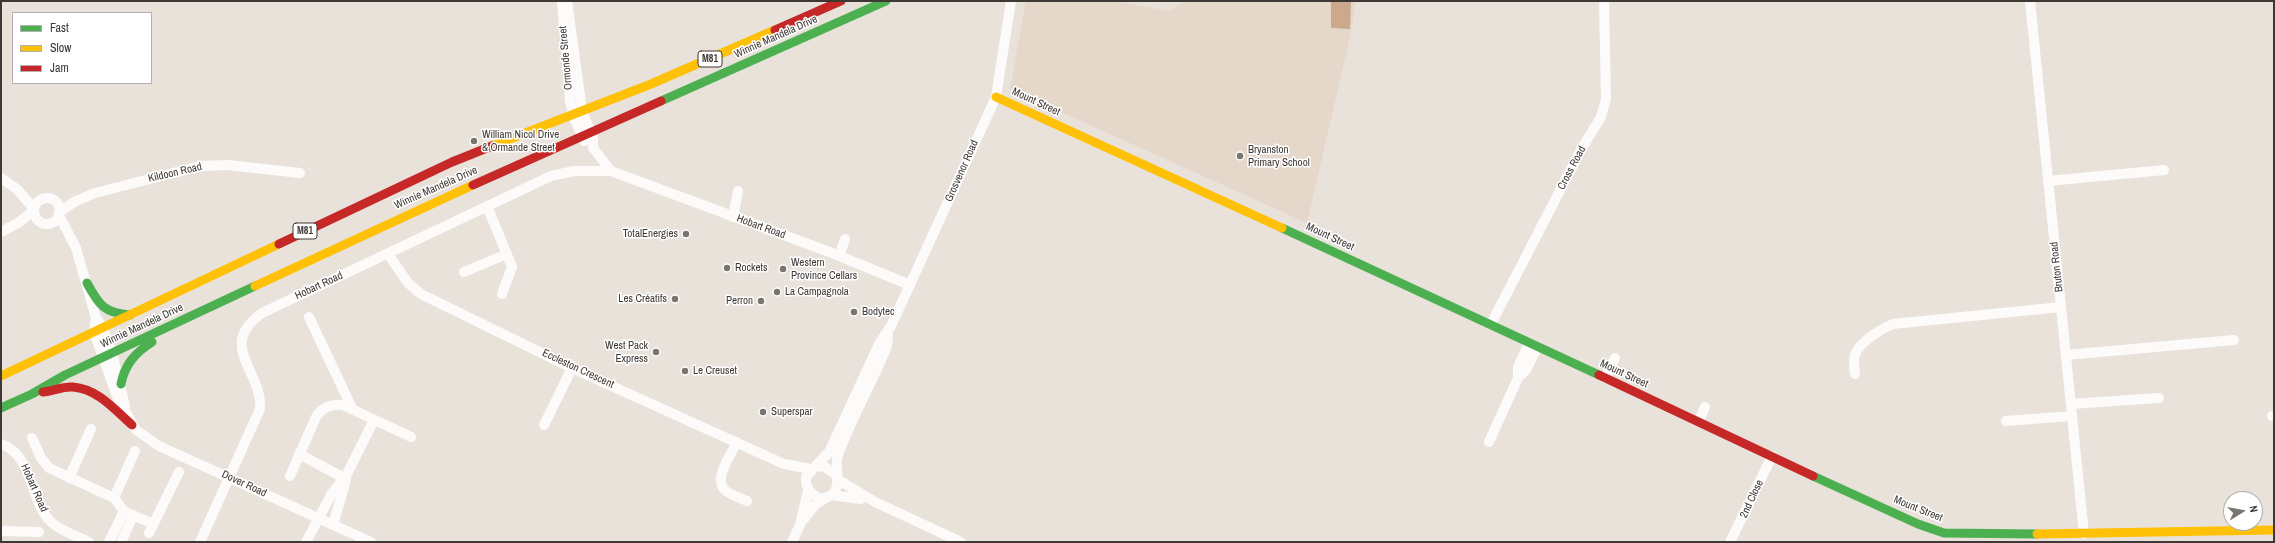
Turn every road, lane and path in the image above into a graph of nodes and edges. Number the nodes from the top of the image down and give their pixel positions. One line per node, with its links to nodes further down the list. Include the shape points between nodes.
1 (562, 1): 9 (street, Ormonde Street, via 567,72)
2 (567, 1): 9 (street, Ormonde Street)
3 (841, 1): 9 (main road, Winnie Mandela Drive / M81)
4 (886, 1): 10 (main road, Winnie Mandela Drive / M81)
5 (1011, 1): 8 (street, Grosvenor Road)
6 (1604, 1): 41 (street, Cross Road, via 1606,99 1601,117 1582,148)
7 (2030, 1): 15 (street, Bruton Road)
8 (996, 97): 35 (street, Grosvenor Road); 41 (main road, Mount Street)
9 (578, 113): 10 (street); 38 (main road, Winnie Mandela Drive / M81, via 452,162)
10 (586, 134): 12 (street, via 586,144 593,148); 40 (main road, Winnie Mandela Drive / M81, via 410,212)
11 (2164, 170): 15 (street)
12 (611, 171): 21 (street, Hobart Road, via 585,170 561,173); 24 (street, Hobart Road)
13 (300, 173): 20 (street, Kildoon Road, via 200,166 107,190)
14 (1, 178): 16 (street)
15 (2048, 181): 37 (street, Bruton Road)
16 (17, 189): 18 (street); 22 (street)
17 (738, 191): 24 (street)
18 (44, 198): 19 (street); 22 (street, via 37,202)
19 (56, 201): 20 (street, Kildoon Road); 23 (street)
20 (76, 201): 23 (street, Kildoon Road)
21 (487, 206): 30 (street, Hobart Road); 31 (street)
22 (34, 210): 25 (street); 26 (street)
23 (59, 213): 25 (street, via 55,220); 29 (street)
24 (733, 217): 32 (street, Hobart Road)
25 (44, 222): 26 (street); 29 (street, via 63,233)
26 (13, 227): 27 (street)
27 (1, 232)
28 (845, 239): 32 (street)
29 (76, 248): 34 (street)
30 (388, 254): 50 (street, Eccleston Crescent, via 408,283 421,294); 81 (street, Hobart Road, via 262,312 246,328 241,343 242,349 258,391 260,410)
31 (507, 254): 33 (street); 36 (street, via 512,269)
32 (839, 256): 35 (street, Hobart Road)
33 (464, 272)
34 (87, 283): 38 (main road, via 104,309 115,314); 42 (street)
35 (910, 285): 43 (street, Grosvenor Road)
36 (502, 294)
37 (2061, 307): 47 (street, Bruton Road); 51 (street, via 1893,324 1858,349 1854,356)
38 (130, 315): 42 (main road, Winnie Mandela Drive / M81)
39 (309, 317): 60 (street)
40 (178, 323): 46 (main road, Winnie Mandela Drive / M81); 54 (main road, via 129,360 124,368)
41 (1490, 324): 45 (main road, Mount Street)
42 (98, 330): 46 (street, Dover Road); 48 (street, Dover Road); 52 (main road, Winnie Mandela Drive / M81)
43 (888, 334): 78 (street, Grosvenor Road, via 880,342 829,452); 83 (street, Grosvenor Road, via 887,346 838,454)
44 (2234, 340): 47 (street)
45 (1533, 345): 53 (main road, Mount Street); 72 (street, via 1526,370 1518,378)
46 (112, 353): 48 (main road, Winnie Mandela Drive / M81); 54 (street, Dover Road)
47 (2066, 355): 57 (street, Bruton Road)
48 (103, 357): 55 (main road, Winnie Mandela Drive / M81, via 65,374); 61 (street, Dover Road, via 114,391)
49 (1615, 358): 53 (street)
50 (572, 368): 67 (street); 71 (street, Eccleston Crescent)
51 (1855, 374)
52 (1, 376)
53 (1606, 378): 64 (main road, Mount Street)
54 (121, 384): 61 (street, Dover Road)
55 (32, 394): 59 (main road, Winnie Mandela Drive / M81); 66 (main road, via 72,387 83,388 99,396)
56 (2159, 398): 57 (street)
57 (2071, 404): 62 (street, Bruton Road)
58 (1705, 407): 64 (street)
59 (1, 408)
60 (352, 408): 63 (street); 75 (street, via 338,404 320,411)
61 (126, 414): 66 (street, Dover Road)
62 (2072, 416): 65 (street); 97 (street, Bruton Road)
63 (374, 420): 69 (street); 82 (street)
64 (1699, 421): 76 (main road, Mount Street)
65 (2006, 421)
66 (132, 425): 81 (street, Dover Road, via 151,442)
67 (544, 425)
68 (91, 429): 84 (street)
69 (410, 437)
70 (32, 438): 84 (street, via 44,464)
71 (737, 442): 77 (street, Eccleston Crescent); 88 (street, via 720,480 722,488)
72 (1489, 442)
73 (1, 444): 98 (street, Hobart Road, via 21,459 49,520)
74 (135, 451): 87 (street)
75 (300, 454): 80 (street); 82 (street)
76 (1772, 456): 97 (main road, Mount Street, via 1918,524 1944,532); 106 (street, 2nd Close)
77 (784, 464): 78 (street, Eccleston Crescent); 85 (street, Eccleston Crescent)
78 (813, 468): 83 (street, via 829,468); 85 (street, via 806,477)
79 (179, 472): 90 (street, via 151,529)
80 (290, 476)
81 (229, 477): 91 (street, Dover Road); 101 (street, Hobart Road)
82 (346, 477): 91 (street); 92 (street)
83 (836, 477): 86 (street, via 837,485); 89 (street)
84 (69, 478): 87 (street)
85 (806, 487): 86 (street, via 813,496); 93 (street)
86 (830, 496): 89 (street, via 848,496); 93 (street, via 816,504)
87 (114, 498): 90 (street)
88 (748, 501)
89 (875, 502): 105 (street)
90 (129, 514): 99 (street); 100 (street)
91 (318, 518): 92 (street, Dover Road); 102 (street)
92 (334, 525): 103 (street, Dover Road)
93 (800, 525): 104 (street)
94 (1, 530): 96 (street)
95 (2274, 530): 97 (main road, Mount Street)
96 (39, 532)
97 (2084, 534)
98 (89, 542)
99 (109, 542)
100 (121, 542)
101 (200, 542)
102 (306, 542)
103 (371, 542)
104 (792, 542)
105 (961, 542)
106 (1730, 542)

